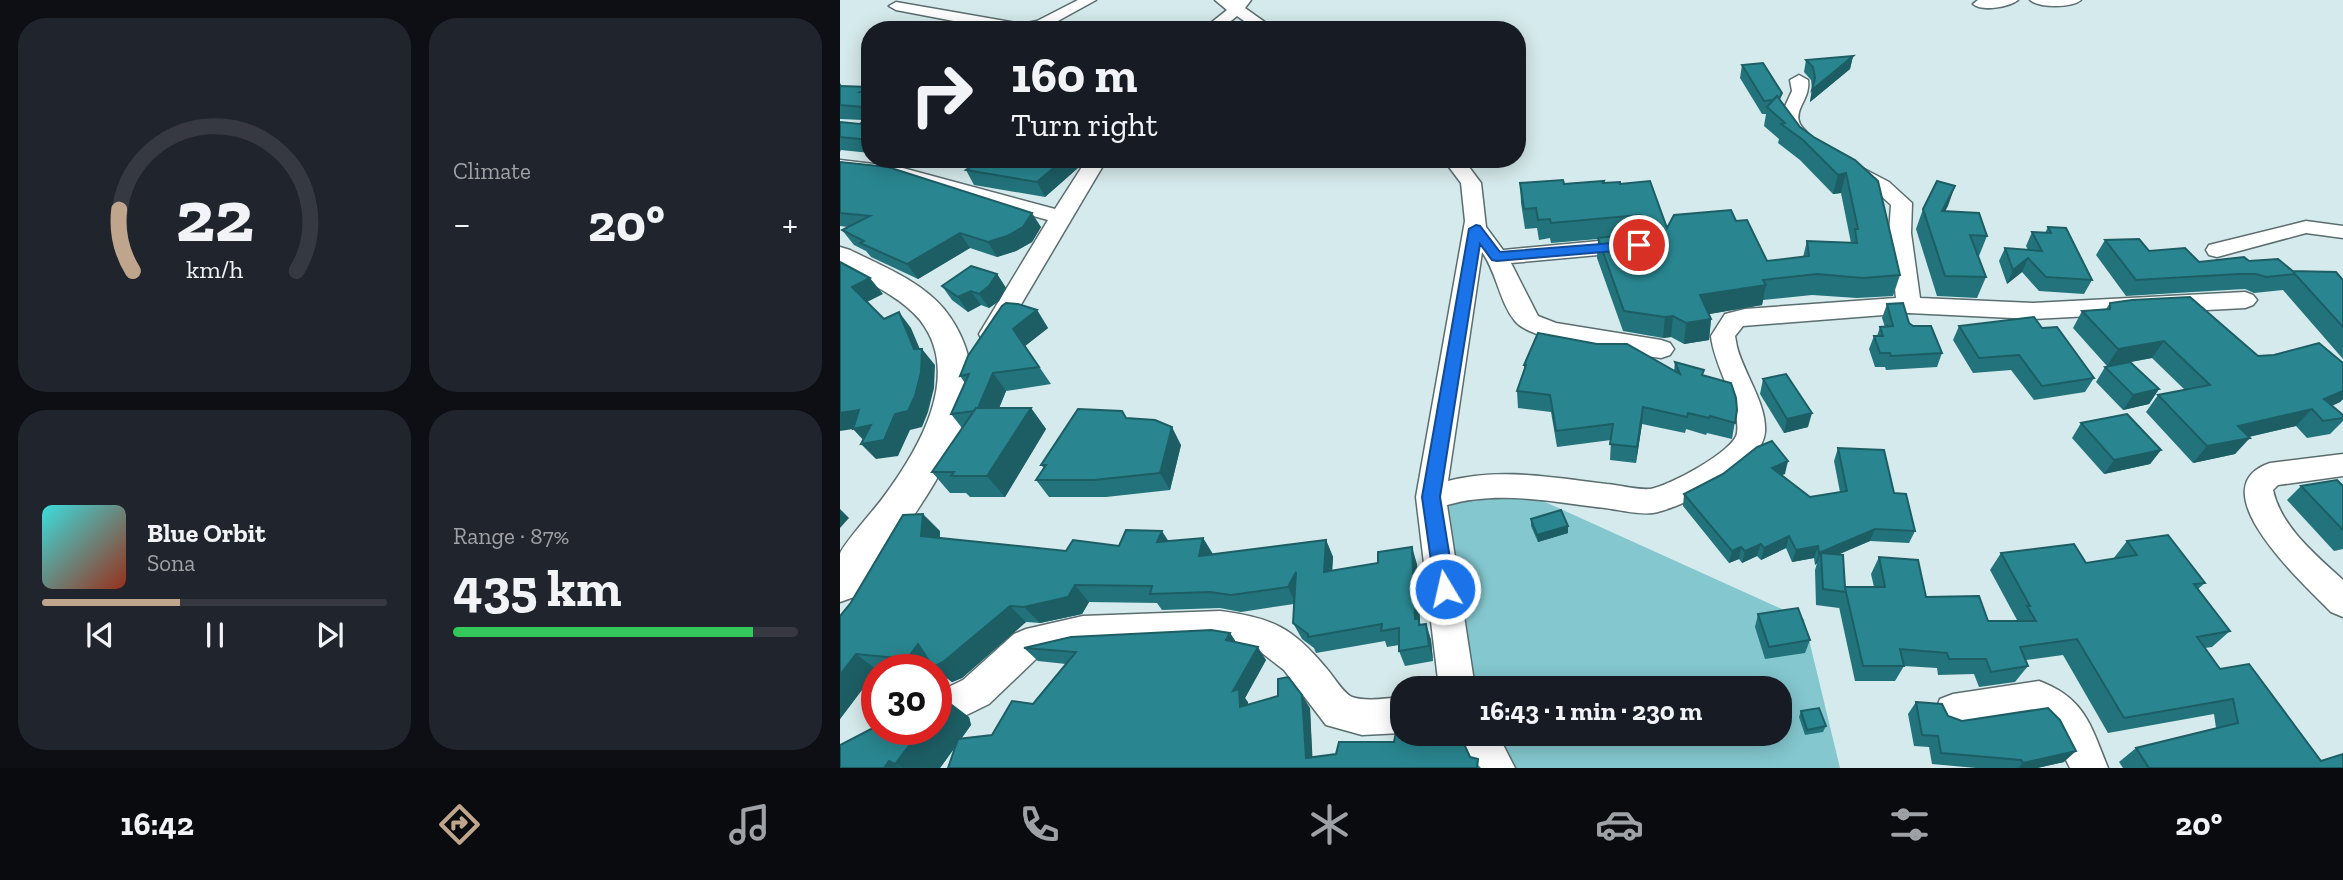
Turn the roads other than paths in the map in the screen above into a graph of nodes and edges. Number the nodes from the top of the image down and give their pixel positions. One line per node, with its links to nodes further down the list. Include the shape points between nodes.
1 (1088, 0): 10 (street)
2 (1222, 0): 7 (street)
3 (2011, 0): 6 (street)
4 (2036, 0): 5 (street)
5 (2074, 0)
6 (1980, 4)
7 (1241, 5): 11 (street); 12 (street)
8 (896, 6): 9 (street)
9 (978, 21)
10 (1048, 21)
11 (1221, 21)
12 (1258, 21)
13 (1799, 80): 25 (street, via 1801,90 1788,118 1796,132 1902,203 1900,233)
14 (840, 166): 17 (street, via 899,173)
15 (1091, 168): 17 (street)
16 (1460, 168): 18 (street, via 1475,197)
17 (1060, 217): 27 (street)
18 (1476, 229): 23 (street); 29 (street)
19 (2343, 232): 21 (street, via 2306,227)
20 (1639, 245): 23 (street)
21 (2217, 250)
22 (840, 256): 27 (main road, via 909,295 934,317 953,350)
23 (1497, 257): 26 (street, via 1522,314 1538,327)
24 (2245, 300): 25 (street, via 2033,311)
25 (1909, 306): 29 (street, via 1734,320 1723,336 1724,347 1751,421 1748,444 1733,460 1667,496 1637,501 1499,484)
26 (1661, 349)
27 (955, 389): 30 (main road, via 928,462)
28 (2343, 465): 31 (street, via 2270,475 2258,486 2258,500 2267,519)
29 (1431, 497): 32 (street)
30 (840, 584)
31 (2340, 594)
32 (1455, 676)
33 (952, 704): 35 (street, via 976,692 1026,645 1083,632 1220,626 1260,632 1296,658 1339,712)
34 (1953, 712): 38 (street, via 2050,701)
35 (1390, 716)
36 (1484, 746): 37 (street)
37 (1496, 768)
38 (2089, 768)

